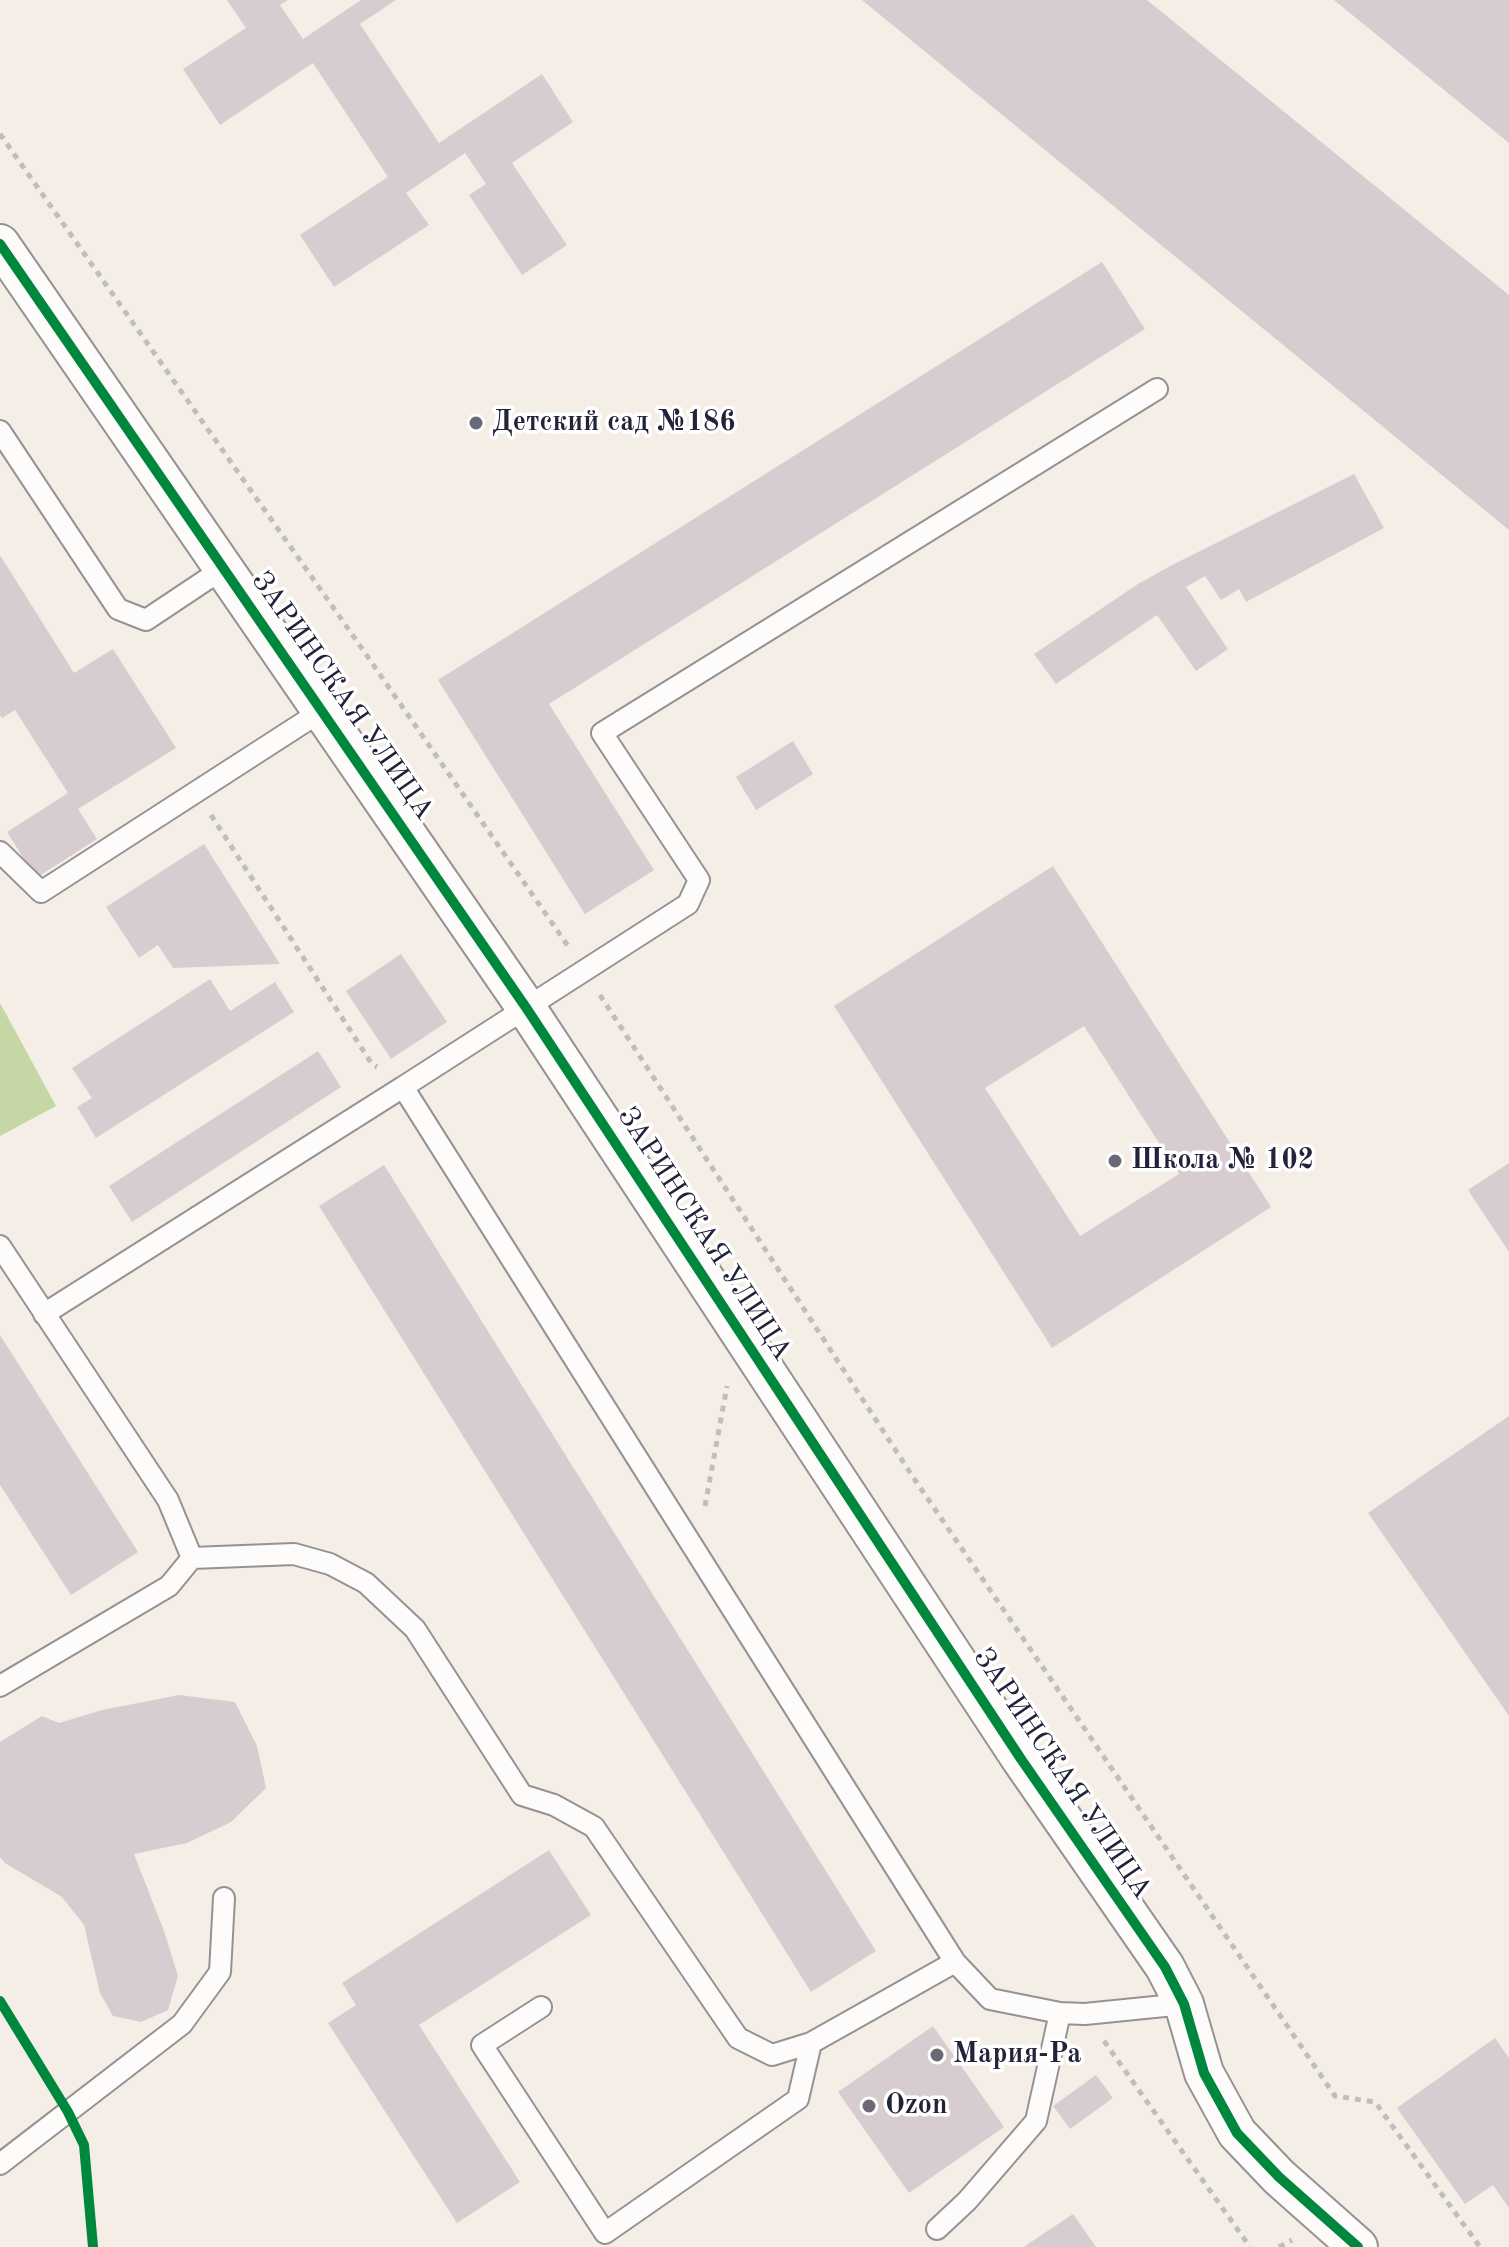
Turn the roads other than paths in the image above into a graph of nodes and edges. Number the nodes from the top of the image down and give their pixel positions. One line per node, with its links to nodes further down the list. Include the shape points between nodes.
1 (0, 244): 4 (street, ЗАРИНСКАЯ УЛИЦА)
2 (1157, 389): 7 (lane, via 602,733 699,880 688,904)
3 (0, 431): 4 (lane, via 118,609 146,620)
4 (224, 568): 5 (street, ЗАРИНСКАЯ УЛИЦА)
5 (323, 710): 6 (lane, via 41,892); 7 (street, ЗАРИНСКАЯ УЛИЦА)
6 (0, 852)
7 (527, 1009): 8 (lane); 15 (street, ЗАРИНСКАЯ УЛИЦА, via 1021,1759 1165,1967)
8 (403, 1087): 10 (lane); 14 (lane)
9 (0, 1246): 10 (lane)
10 (44, 1314): 11 (lane, via 168,1500)
11 (192, 1558): 12 (lane, via 169,1586); 18 (lane, via 294,1554 330,1564 366,1583 415,1629 522,1795 594,1827 738,2038 772,2055)
12 (0, 1686)
13 (224, 1898): 19 (lane, via 220,1972 182,2024)
14 (955, 1962): 17 (lane, via 990,1999); 18 (lane)
15 (1184, 2004): 17 (lane); 21 (street, ЗАРИНСКАЯ УЛИЦА, via 1204,2073 1237,2133)
16 (541, 2007): 18 (lane, via 482,2045 605,2233 798,2099)
17 (1060, 2013): 20 (lane, via 1036,2121)
18 (811, 2043)
19 (0, 2164)
20 (937, 2229)
21 (1358, 2247)

